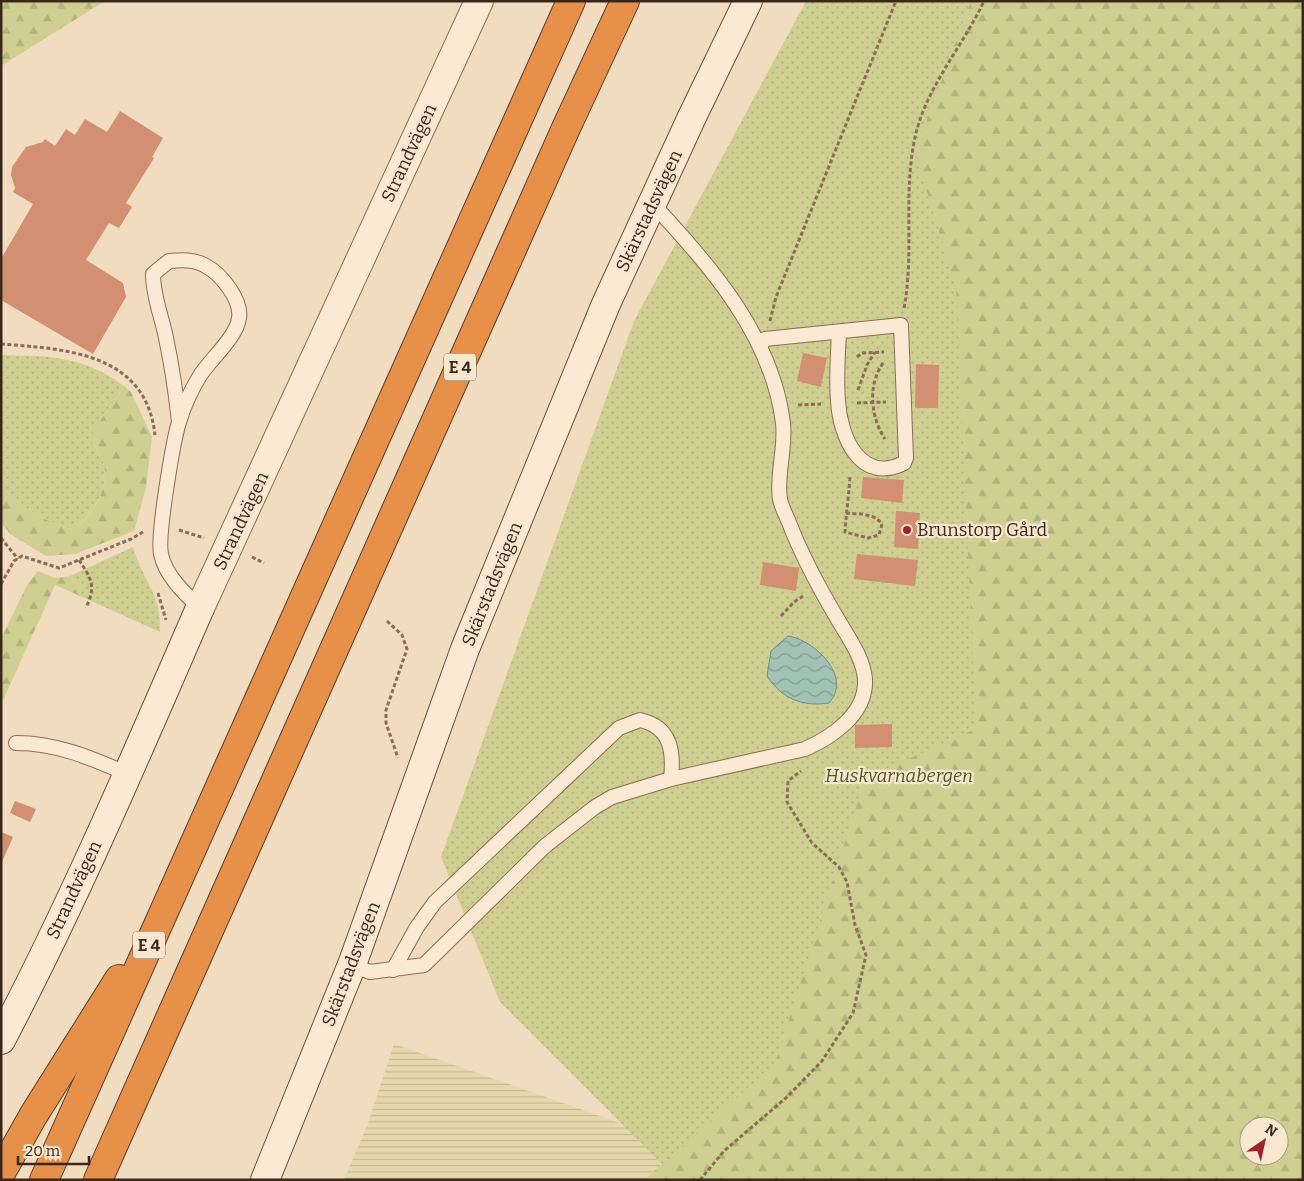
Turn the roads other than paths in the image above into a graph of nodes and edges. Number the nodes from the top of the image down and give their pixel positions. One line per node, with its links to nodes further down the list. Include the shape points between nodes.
1 (478, 1): 9 (main road, Strandvägen)
2 (571, 1): 13 (highway, E 4)
3 (625, 1): 19 (highway, E 4)
4 (748, 1): 5 (main road, Skärstadsvägen)
5 (652, 203): 7 (lane, via 696,250); 14 (main road, Skärstadsvägen, via 606,304 469,640)
6 (839, 332): 6 (lane, via 838,399 843,428 858,458 871,467 897,467 906,458 900,325); 7 (lane)
7 (763, 342): 12 (lane, via 783,425 780,498 814,579 855,648 865,678 864,690 849,718 824,741 804,749)
8 (179, 422): 8 (lane, via 201,375 237,327 240,316 234,296 222,280 206,266 192,261 169,261 153,274 153,290 176,386); 9 (lane, via 160,554 176,585)
9 (200, 608): 11 (main road, Strandvägen)
10 (16, 743): 11 (lane, via 37,743 70,750)
11 (128, 774): 16 (main road, Strandvägen, via 28,990)
12 (671, 779): 15 (lane, via 612,797 596,807 545,846 424,965); 15 (lane, via 671,754 668,739 661,728 640,720 620,728 436,902 417,927)
13 (170, 898): 17 (highway, via 33,1116); 18 (highway, E 4)
14 (352, 965): 15 (lane, via 370,972); 20 (main road, Skärstadsvägen)
15 (393, 970)
16 (1, 1040)
17 (1, 1173)
18 (44, 1180)
19 (98, 1180)
20 (265, 1180)

